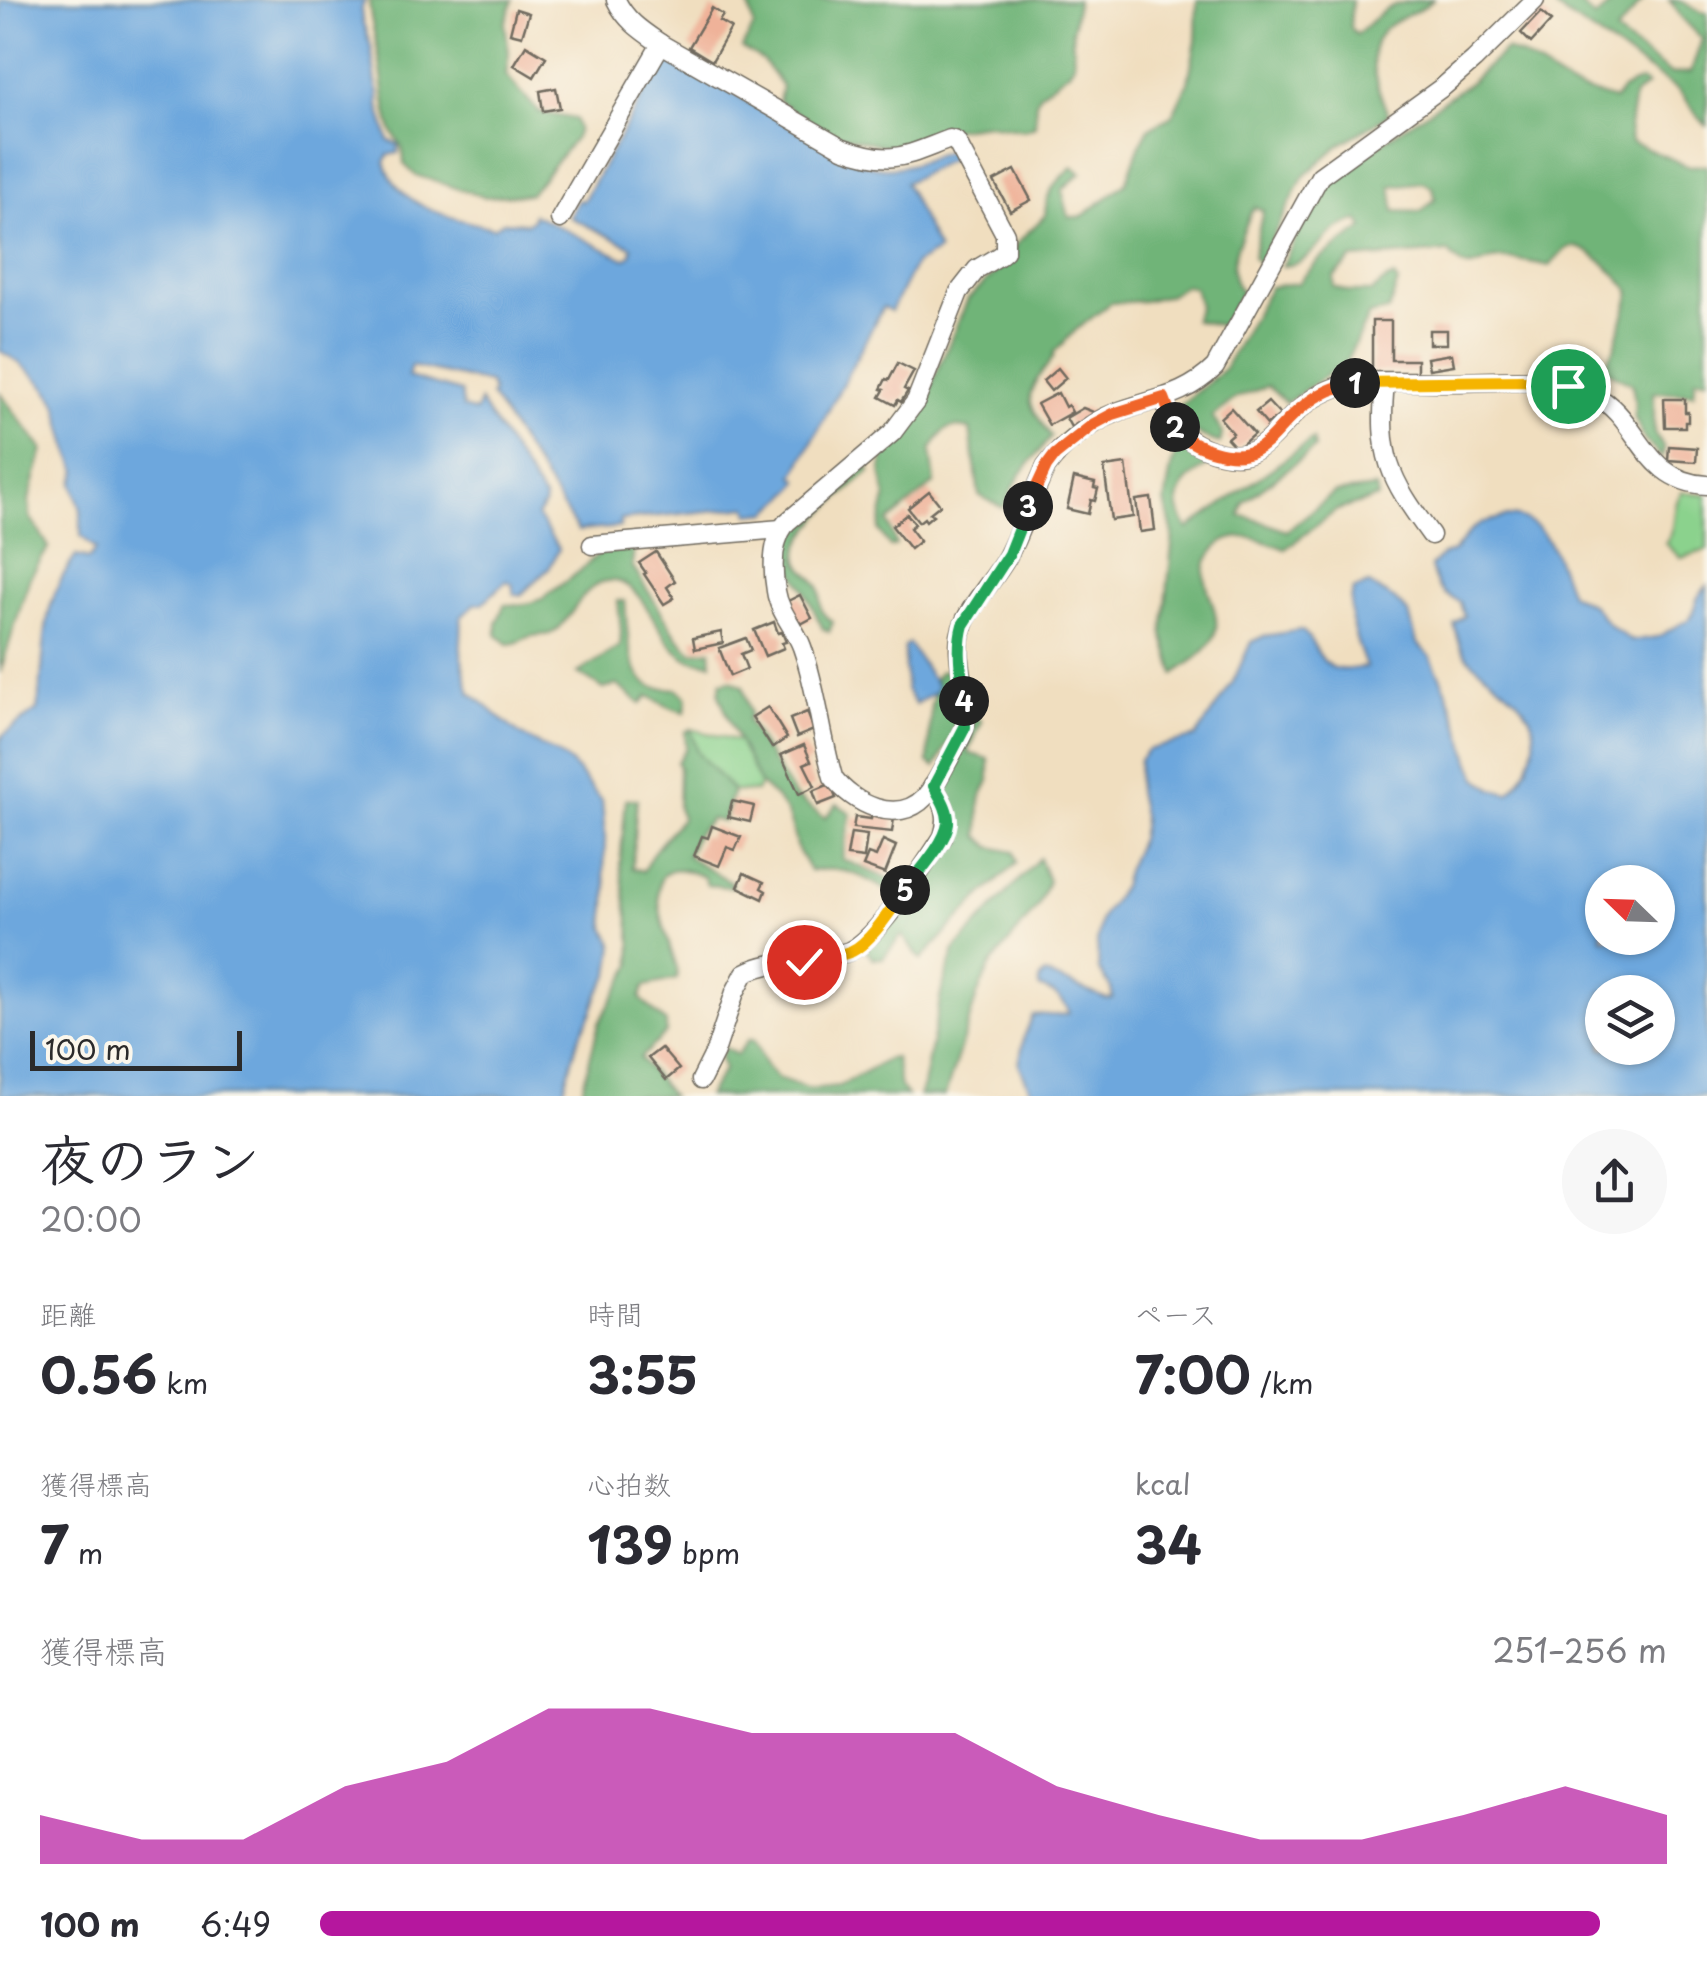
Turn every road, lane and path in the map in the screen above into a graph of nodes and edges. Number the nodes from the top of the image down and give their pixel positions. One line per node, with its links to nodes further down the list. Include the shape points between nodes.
1 (616, 0): 3 (street, via 635,26)
2 (1535, 0): 6 (street, via 1444,86 1320,176 1215,367)
3 (661, 44): 4 (street); 8 (street, via 864,156 904,158 956,141 1005,234 1004,251 977,270 953,303 906,416)
4 (560, 218)
5 (1385, 382): 6 (street, via 1329,390 1268,443 1238,456 1185,438); 7 (street, via 1523,381 1586,391 1617,412 1660,468); 9 (street, via 1382,436 1390,468)
6 (1164, 398): 11 (street, via 1094,424 1046,467 1009,554 963,625 965,727)
7 (1707, 485)
8 (781, 529): 10 (street); 11 (street, via 774,552 776,592 803,650 833,777 874,809 913,806)
9 (1431, 534)
10 (592, 546)
11 (934, 786): 12 (street, via 947,814 944,838 891,909 857,948 745,974)
12 (701, 1080)

